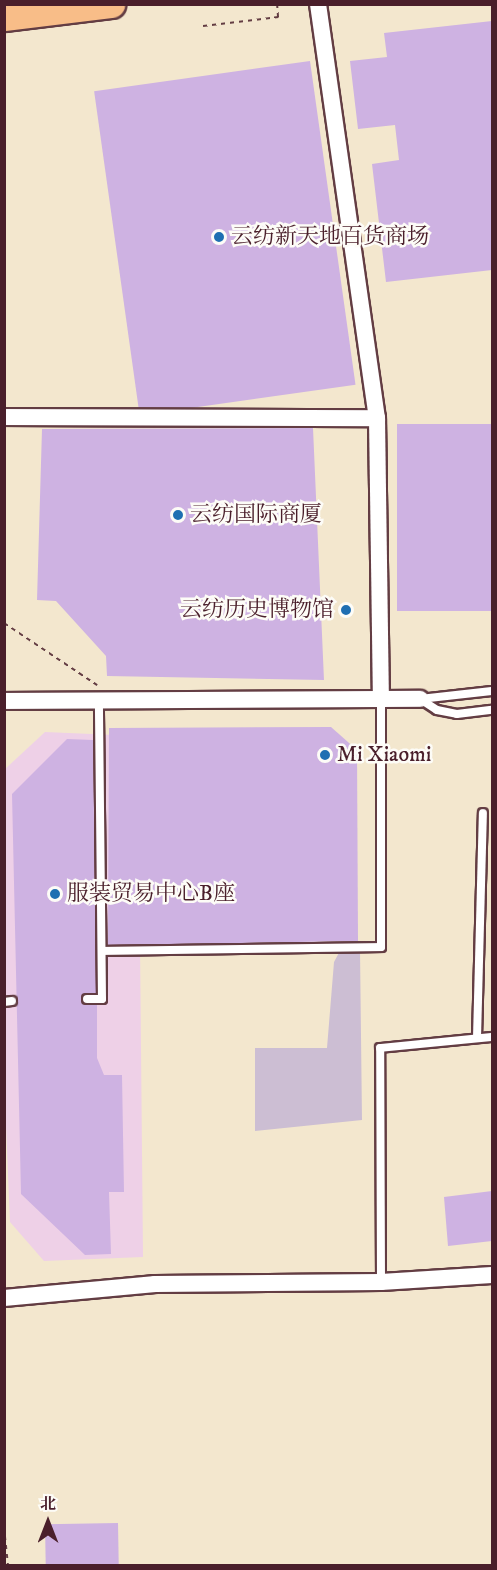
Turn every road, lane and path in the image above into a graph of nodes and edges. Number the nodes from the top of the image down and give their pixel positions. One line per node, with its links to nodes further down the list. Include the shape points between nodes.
1 (111, 4): 4 (main road)
2 (277, 4): 5 (path, via 278,16)
3 (318, 4): 7 (street)
4 (4, 16)
5 (203, 26)
6 (4, 417): 7 (street)
7 (377, 418): 11 (street)
8 (4, 623): 10 (path)
9 (492, 691): 12 (lane)
10 (119, 699): 11 (street); 13 (street)
11 (381, 699): 12 (street); 17 (lane, via 381,947)
12 (420, 699): 15 (lane, via 437,710 457,714)
13 (99, 700): 14 (street); 17 (lane)
14 (4, 701)
15 (492, 710)
16 (483, 813): 20 (lane)
17 (102, 951): 18 (lane, via 102,999)
18 (87, 999)
19 (492, 1036): 20 (lane)
20 (477, 1038): 22 (lane, via 380,1048)
21 (492, 1275): 22 (street)
22 (381, 1282): 23 (street, via 154,1284)
23 (4, 1298)
24 (4, 1527): 25 (path)
25 (8, 1566)

